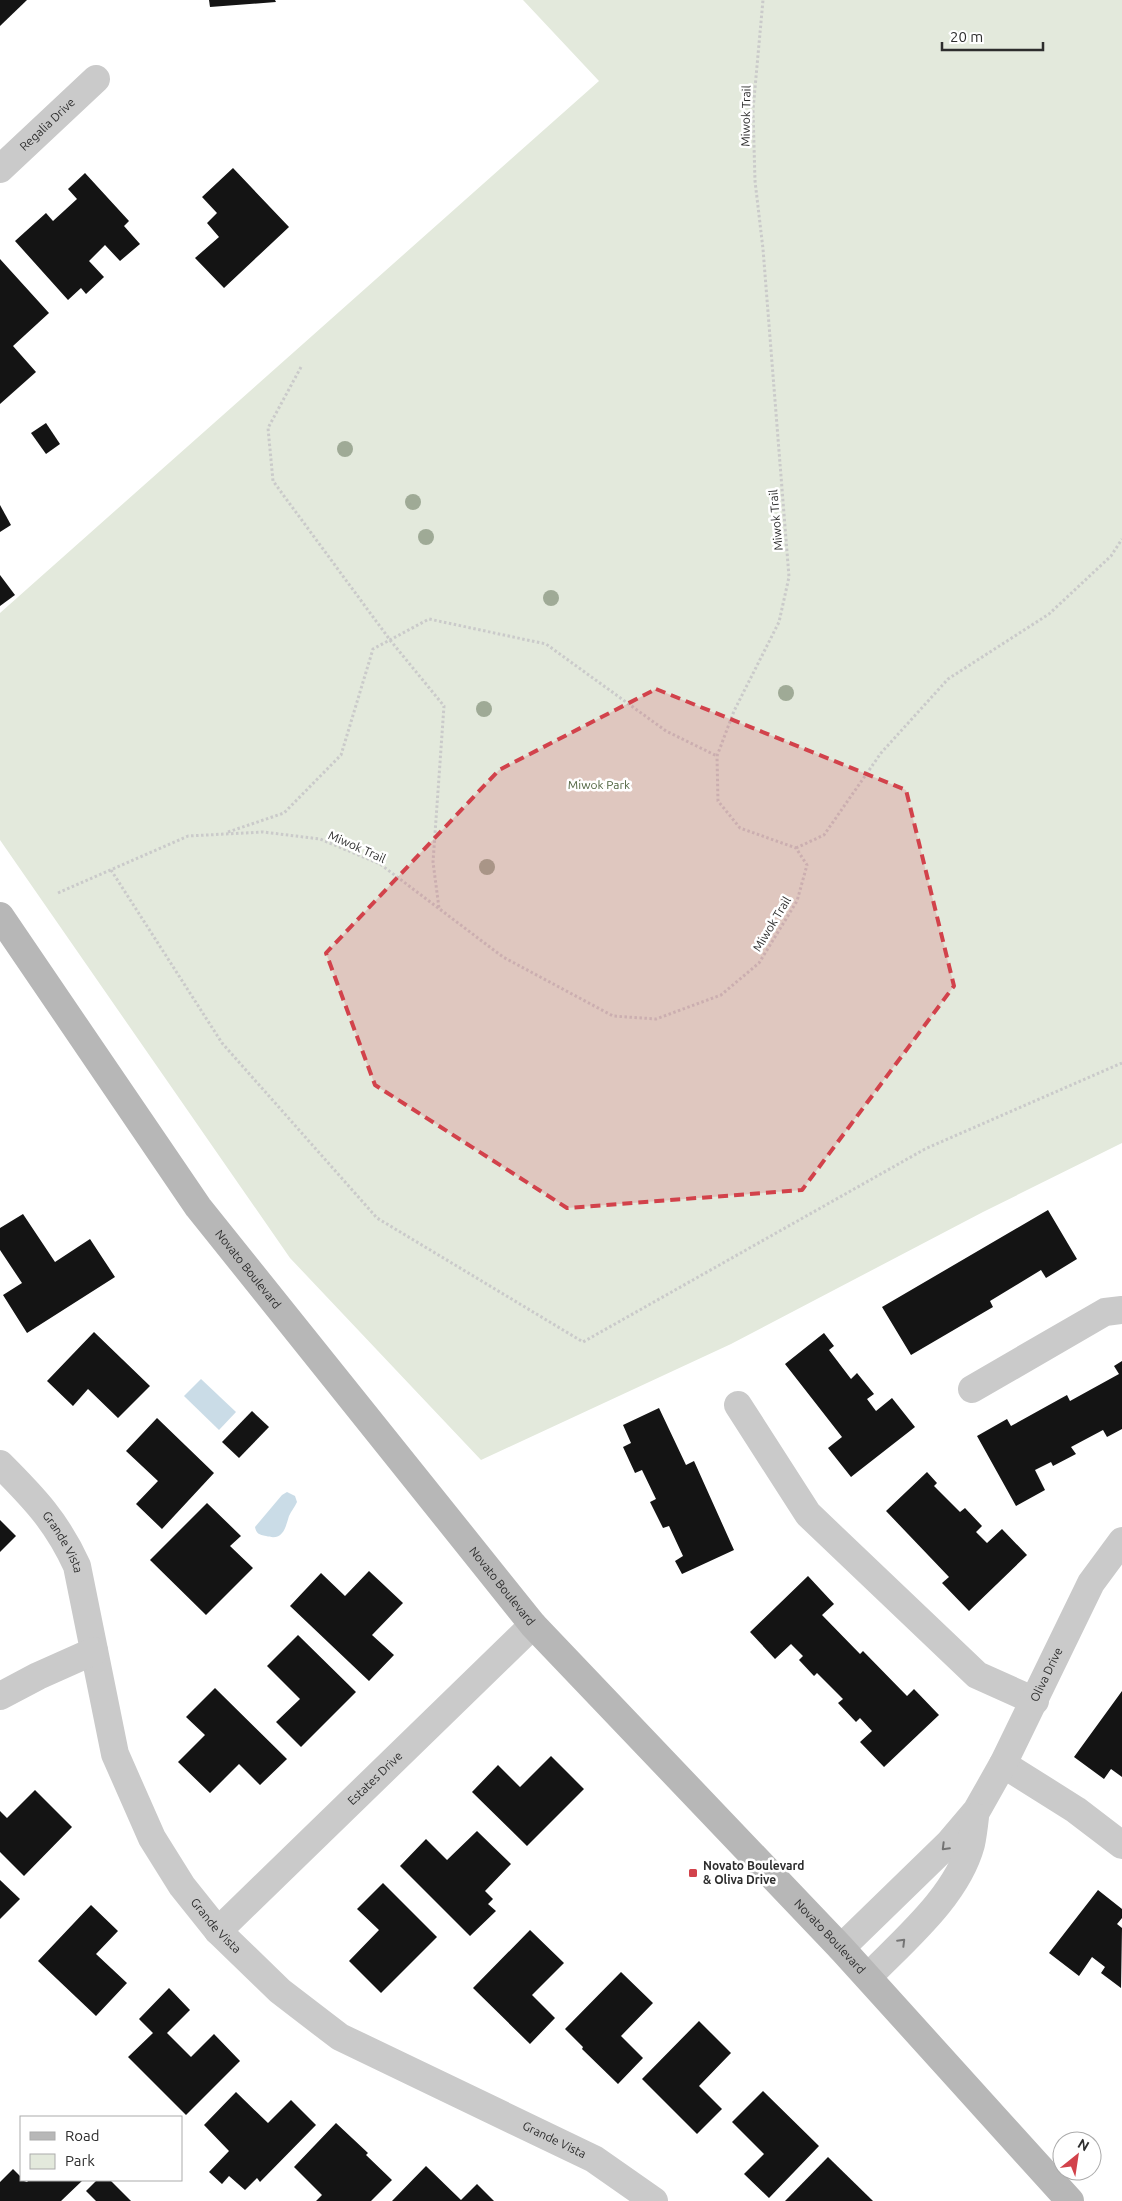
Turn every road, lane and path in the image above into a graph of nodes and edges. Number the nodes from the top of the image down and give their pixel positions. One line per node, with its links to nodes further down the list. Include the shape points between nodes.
1 (763, 0): 7 (path, Miwok Trail, via 753,110 755,181 789,577 780,622 734,711)
2 (96, 79): 3 (street, Regalia Drive)
3 (0, 169)
4 (301, 367): 6 (path, via 268,428 273,481)
5 (1122, 539): 9 (path, via 1111,556 1049,614 948,679 881,753 824,835)
6 (390, 640): 7 (path, via 429,618 546,644 666,732); 8 (path, via 373,649 341,755 284,813); 12 (path, via 444,706 433,862)
7 (717, 756): 9 (path, Miwok Trail, via 718,801 740,828)
8 (224, 834): 10 (path, Miwok Trail, via 188,836); 12 (path, Miwok Trail, via 263,832 320,840 380,864)
9 (796, 848): 12 (path, Miwok Trail, via 806,865 797,902 758,963 721,995 656,1019 613,1016 503,957)
10 (111, 870): 11 (path, Miwok Trail); 14 (path, via 222,1043 378,1218 583,1342 925,1149)
11 (58, 893)
12 (440, 908)
13 (0, 916): 20 (main road, Novato Boulevard, via 198,1207)
14 (1122, 1063)
15 (1122, 1310): 16 (street, via 1105,1312)
16 (972, 1389)
17 (738, 1405): 23 (street, via 808,1514 977,1675)
18 (0, 1464): 21 (street, Grande Vista, via 51,1519 65,1539 77,1566)
19 (1122, 1541): 23 (street, Oliva Drive, via 1091,1583)
20 (533, 1625): 27 (street, Estates Drive); 28 (main road, Novato Boulevard)
21 (94, 1651): 22 (street); 27 (street, Grande Vista, via 115,1754 152,1838 182,1886)
22 (0, 1696)
23 (1035, 1701): 24 (street, Oliva Drive)
24 (1003, 1764): 25 (street, Oliva Drive); 26 (street, via 1076,1810)
25 (977, 1810): 28 (street, Oliva Drive, one-way to 28, via 950,1843); 29 (street, Oliva Drive, one-way to 25, via 933,1910 957,1874 971,1844)
26 (1122, 1845)
27 (218, 1931): 30 (street, Grande Vista, via 280,1991 340,2037 594,2159)
28 (841, 1948): 29 (main road, Novato Boulevard)
29 (868, 1976): 31 (main road, Novato Boulevard)
30 (654, 2201)
31 (1070, 2201)

